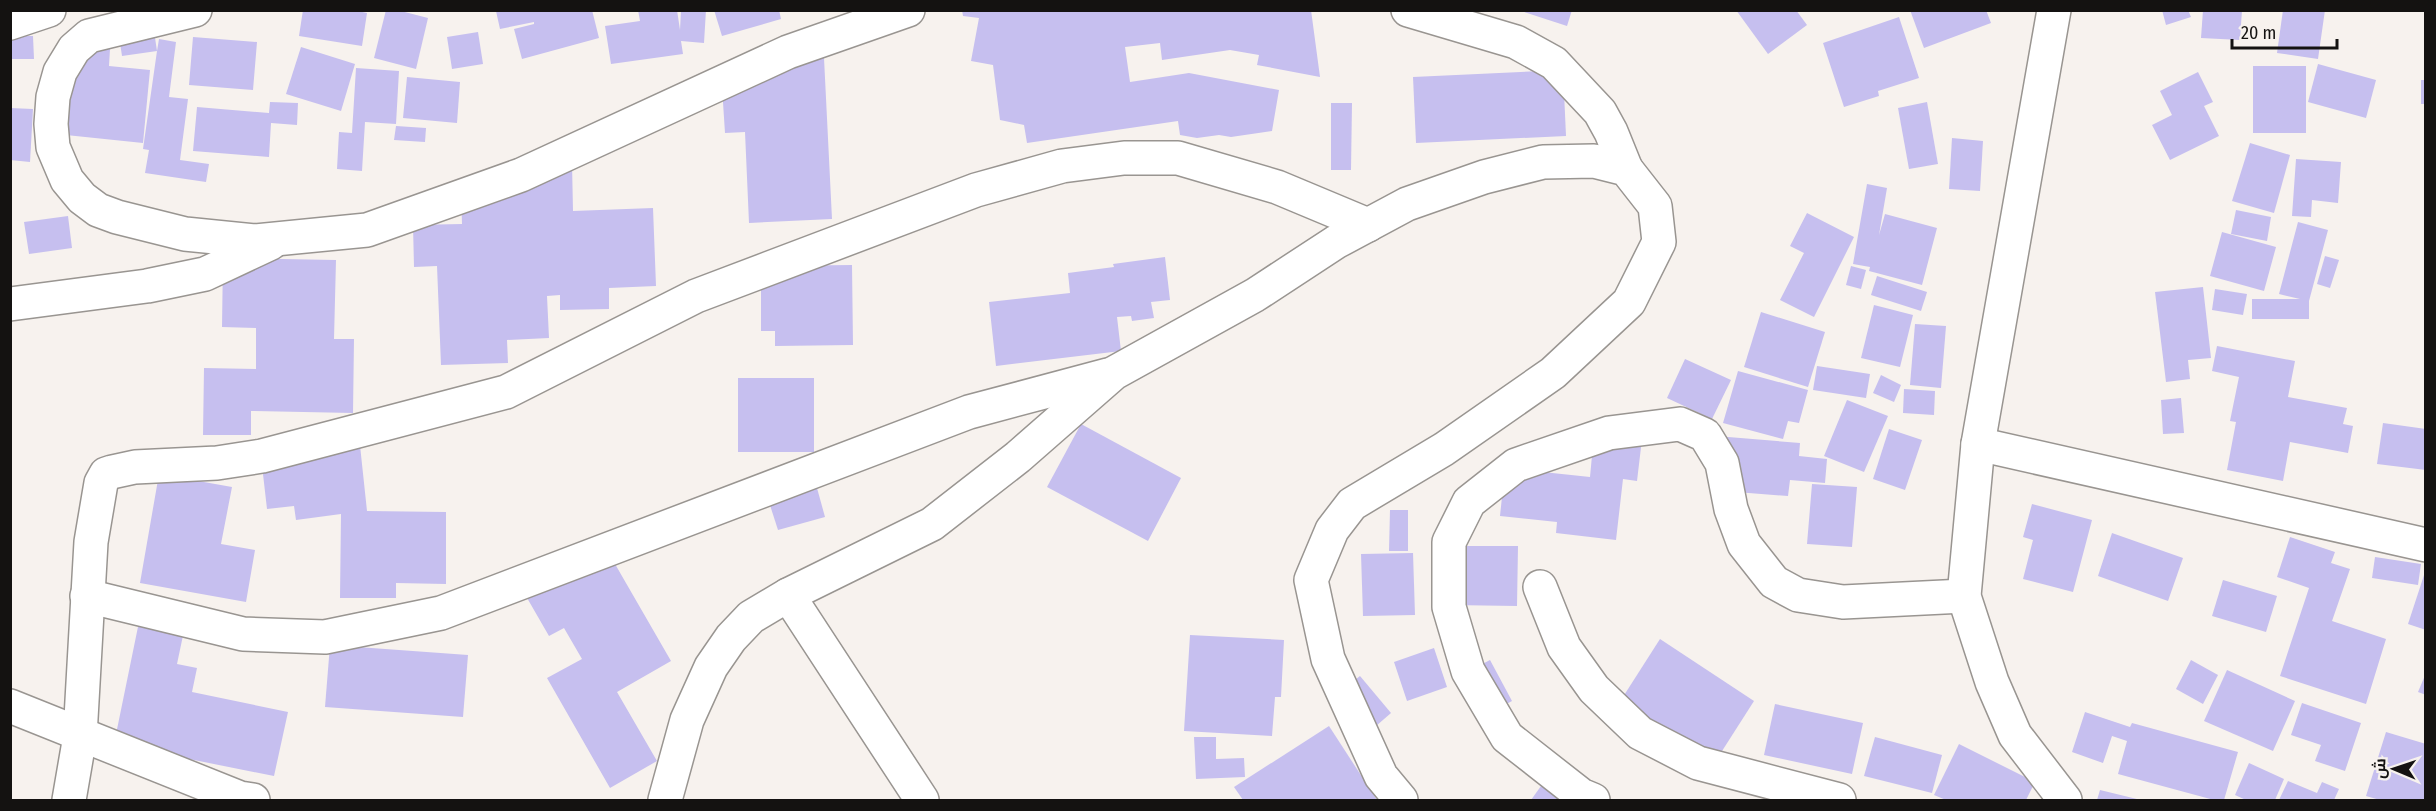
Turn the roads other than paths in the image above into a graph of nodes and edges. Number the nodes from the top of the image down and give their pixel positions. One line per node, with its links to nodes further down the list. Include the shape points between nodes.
1 (49, 10): 6 (street)
2 (195, 10): 9 (street, via 89,36 74,49 60,72 53,97 53,147 67,180 98,210 185,234 255,241)
3 (908, 10): 9 (street, via 788,52 510,178 367,230)
4 (1408, 10): 7 (street, via 1516,42 1554,63 1600,112)
5 (2054, 10): 12 (street)
6 (10, 23)
7 (1626, 169): 8 (street, via 1594,162 1543,162 1484,177 1407,204); 24 (street, via 1655,206 1659,242 1629,302 1553,373 1444,449 1352,504 1332,530 1311,580 1328,659 1381,776)
8 (1368, 225): 11 (street); 16 (street, via 1277,187 1178,158 1124,158 1062,166 976,190 696,296 506,392 262,456 217,463 135,467 106,474 91,542)
9 (284, 237): 10 (street, via 205,274 147,286)
10 (10, 304)
11 (1114, 373): 15 (street, via 1018,458 932,524); 16 (street, via 969,412 441,613 325,637 243,634)
12 (1978, 444): 13 (street); 17 (street)
13 (2426, 545)
14 (1540, 587): 26 (street, via 1564,647 1594,689 1640,733 1698,763)
15 (788, 595): 22 (street, via 751,617 711,667 687,720); 23 (street)
16 (87, 596): 19 (street)
17 (1964, 596): 25 (street, via 1843,602 1798,595 1773,582 1744,544 1731,509 1722,463 1705,435 1680,424 1609,433 1516,465 1469,502 1449,542 1449,607 1468,671 1507,737); 27 (street, via 1992,682 2015,735)
18 (10, 706): 19 (street)
19 (80, 736): 20 (street); 21 (street)
20 (69, 801)
21 (253, 801)
22 (665, 801)
23 (922, 801)
24 (1401, 801)
25 (1593, 801)
26 (1839, 801)
27 (2065, 801)

